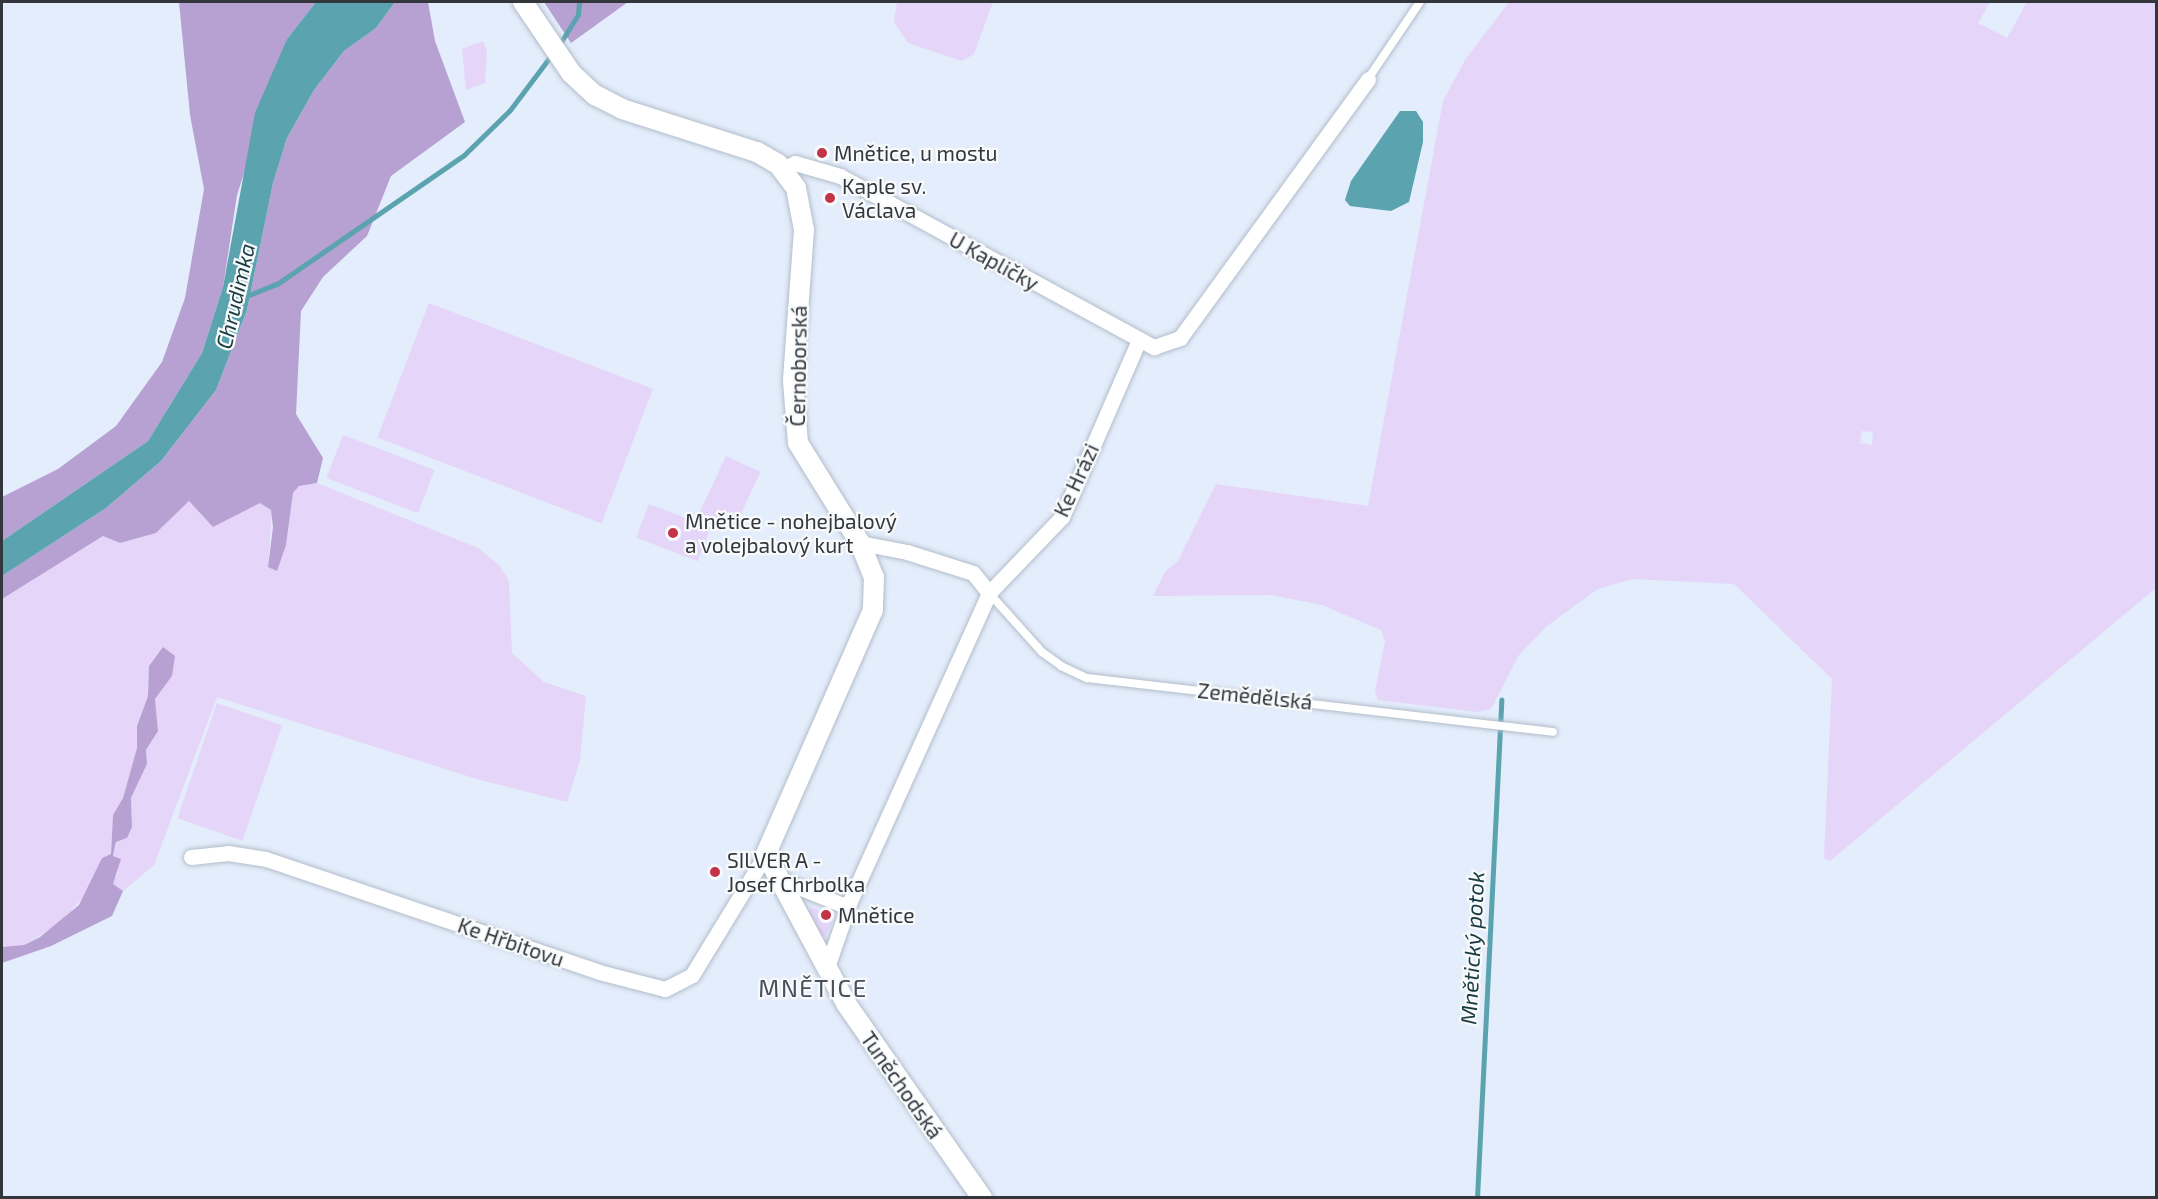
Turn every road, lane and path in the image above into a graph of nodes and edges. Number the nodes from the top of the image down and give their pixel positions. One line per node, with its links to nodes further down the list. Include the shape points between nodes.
1 (523, 2): 4 (street, via 572,73 606,102 744,147)
2 (1420, 2): 3 (lane)
3 (1368, 79): 5 (street, via 1180,338 1154,347)
4 (783, 169): 5 (street, U Kapličky, via 791,164 805,165 840,176); 6 (street, Černoborská, via 801,202 804,230 794,381 798,443)
5 (1138, 340): 7 (street, Ke Hrázi, via 1062,517)
6 (860, 543): 7 (street, via 907,552 973,573); 9 (street, Černoborská, via 874,577 873,610)
7 (989, 593): 8 (lane, Zemědělská, via 1042,652 1060,666 1087,678); 12 (street, Ke Hrázi)
8 (1553, 732)
9 (766, 854): 10 (street, Ke Hřbitovu, via 693,975 665,989 599,972 266,860 228,853); 11 (street)
10 (191, 857)
11 (779, 879): 12 (street); 13 (street)
12 (848, 907): 13 (street, Ke Hrázi)
13 (826, 970): 14 (street, Tuněchodská)
14 (982, 1197)

